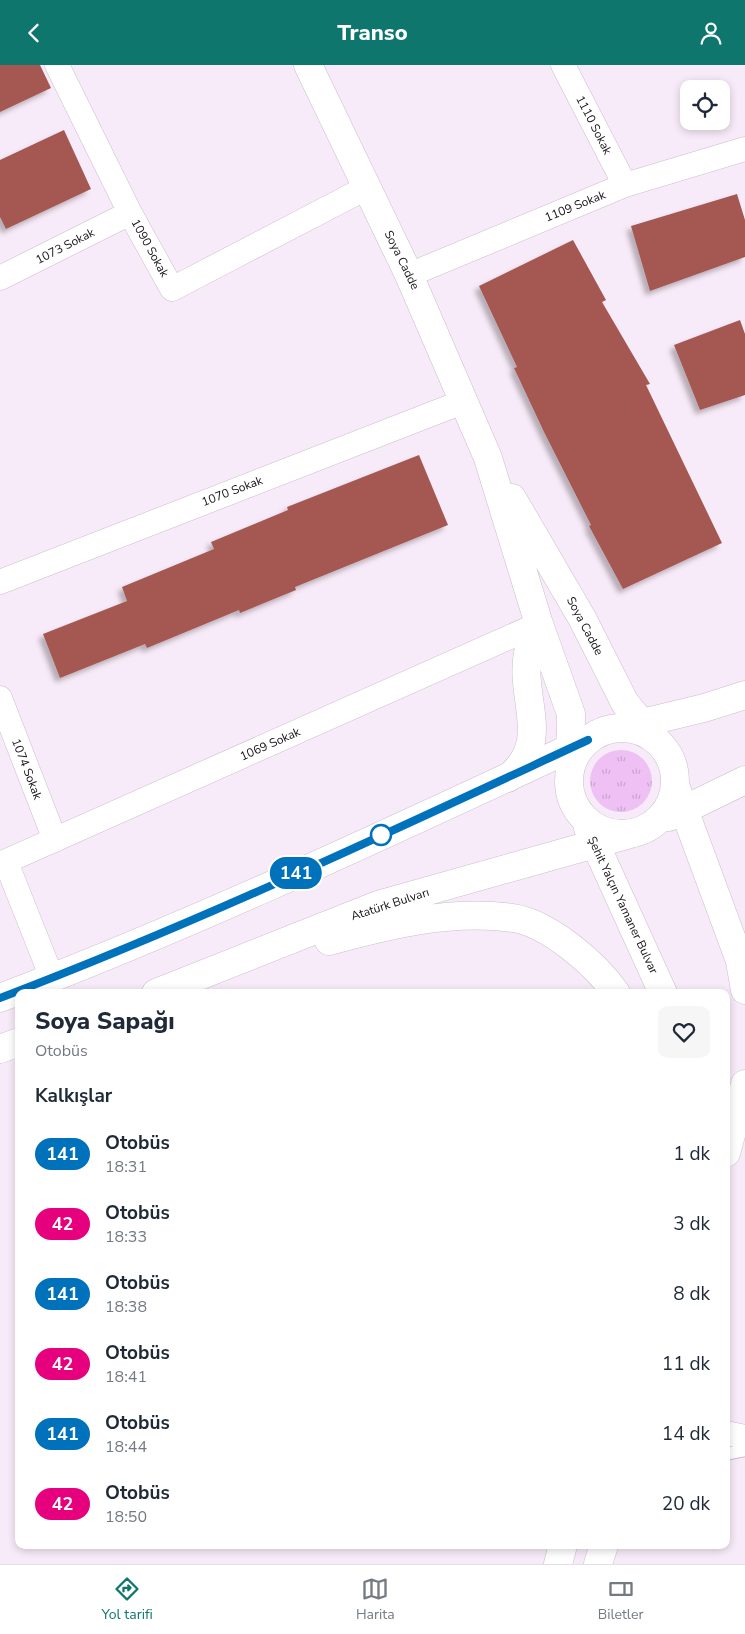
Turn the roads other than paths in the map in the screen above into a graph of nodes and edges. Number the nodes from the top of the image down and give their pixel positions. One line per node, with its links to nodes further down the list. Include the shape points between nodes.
1 (57, 65): 7 (street, 1090 Sokak)
2 (308, 65): 6 (main road, Soya Cadde)
3 (563, 65): 5 (street, 1110 Sokak)
4 (745, 149): 5 (street, 1109 Sokak)
5 (626, 185): 8 (street, 1109 Sokak)
6 (366, 188): 7 (street, 1090 Sokak, via 172,289); 8 (main road, Soya Cadde)
7 (130, 213): 9 (street, 1073 Sokak)
8 (409, 275): 10 (main road, Soya Cadde)
9 (0, 279)
10 (465, 401): 11 (main road, Soya Cadde); 12 (street, 1070 Sokak)
11 (488, 458): 13 (main road, Soya Cadde); 16 (main road, Soya Cadde, via 582,618)
12 (0, 582)
13 (539, 624): 17 (main road, Soya Cadde, via 571,713); 18 (main road, via 528,653 533,724 531,747 518,771); 23 (street, 1069 Sokak)
14 (745, 695): 16 (main road)
15 (0, 698): 23 (street, 1074 Sokak)
16 (639, 730): 17 (main road, via 603,731); 20 (main road, via 666,751)
17 (576, 752): 18 (main road); 21 (main road, via 569,786 573,803)
18 (508, 778): 26 (main road, via 155,936)
19 (745, 780): 20 (main road, Atatürk Bulvarı)
20 (680, 797): 22 (main road, Atatürk Bulvarı); 32 (main road, via 740,961)
21 (583, 817): 22 (main road, via 596,828 613,834); 24 (main road, Şehit Yalçın Yamaner Bulvar)
22 (639, 831): 24 (main road, Atatürk Bulvarı)
23 (55, 840): 25 (street, 1069 Sokak)
24 (595, 843): 27 (main road, Atatürk Bulvarı, via 378,905); 31 (main road, Şehit Yalçın Yamaner Bulvar)
25 (3, 863): 26 (street)
26 (52, 978): 28 (main road)
27 (193, 978): 29 (main road, Atatürk Bulvarı); 30 (main road, via 395,923 467,916 514,918 537,926 577,951)
28 (23, 989)
29 (166, 989)
30 (613, 989)
31 (661, 989)
32 (745, 990)
33 (15, 992): 34 (main road)
34 (0, 998)
35 (15, 1043): 36 (main road)
36 (0, 1049)
37 (745, 1084): 38 (main road)
38 (730, 1138)
39 (730, 1434): 40 (street)
40 (745, 1437)
41 (745, 1449): 42 (lane)
42 (730, 1453)
43 (562, 1549): 45 (main road)
44 (603, 1549): 46 (main road)
45 (558, 1564)
46 (598, 1564)

